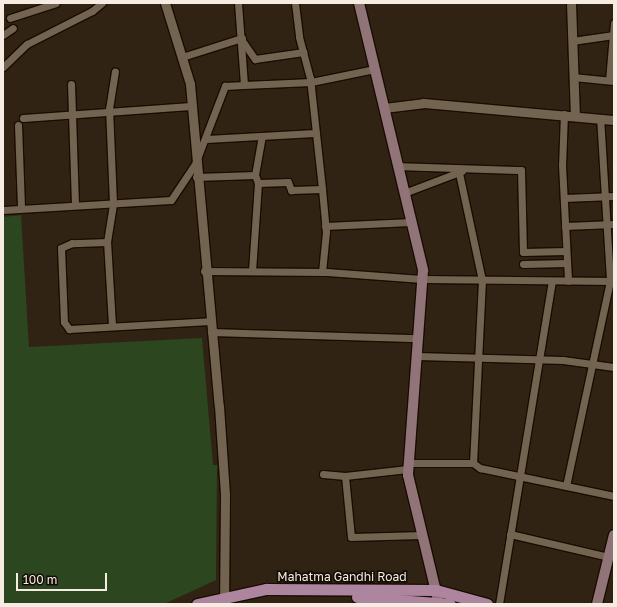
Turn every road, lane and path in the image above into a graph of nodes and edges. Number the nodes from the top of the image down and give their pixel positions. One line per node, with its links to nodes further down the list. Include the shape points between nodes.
1 (56, 3): 8 (street)
2 (102, 3): 17 (street, via 27,44)
3 (165, 3): 16 (street)
4 (238, 3): 13 (street)
5 (296, 3): 15 (street)
6 (359, 3): 18 (main road)
7 (571, 3): 14 (street)
8 (10, 18)
9 (614, 23): 12 (street)
10 (13, 28): 11 (street)
11 (3, 35)
12 (613, 35): 14 (street); 21 (street)
13 (243, 40): 15 (street, via 255,58); 16 (street); 24 (street)
14 (572, 41): 20 (street)
15 (303, 52): 22 (street)
16 (182, 57): 25 (street, via 190,84)
17 (3, 67)
18 (375, 69): 22 (street); 26 (main road)
19 (115, 71): 27 (street)
20 (573, 77): 21 (street); 30 (street)
21 (612, 80)
22 (311, 82): 24 (street); 35 (street)
23 (71, 84): 28 (street)
24 (244, 85): 37 (street, via 225,86)
25 (191, 106): 27 (street); 38 (street)
26 (384, 108): 29 (street, via 423,103); 39 (main road)
27 (109, 109): 28 (street); 50 (street)
28 (74, 114): 31 (street); 51 (street, via 71,160)
29 (564, 114): 30 (street); 48 (street)
30 (574, 115): 32 (street)
31 (23, 118)
32 (600, 118): 33 (street); 49 (street)
33 (614, 120)
34 (18, 126): 52 (street)
35 (315, 133): 36 (street); 45 (street)
36 (262, 137): 37 (street); 42 (street)
37 (206, 139): 38 (street)
38 (195, 164): 43 (street); 50 (street, via 171,200)
39 (398, 166): 40 (street); 46 (main road)
40 (468, 166): 41 (street); 60 (street, via 521,170 523,252)
41 (459, 173): 46 (street); 67 (street)
42 (255, 175): 43 (street); 44 (street)
43 (196, 177): 63 (street)
44 (258, 183): 45 (street, via 288,182 291,190); 64 (street)
45 (322, 189): 57 (street)
46 (404, 192): 54 (main road)
47 (614, 196): 49 (street)
48 (564, 198): 49 (street); 58 (street)
49 (604, 198): 56 (street)
50 (113, 203): 51 (street); 59 (street)
51 (75, 205): 52 (street)
52 (21, 208): 53 (street)
53 (3, 210)
54 (411, 222): 57 (street); 66 (main road)
55 (614, 224): 56 (street)
56 (606, 225): 58 (street); 70 (street)
57 (325, 226): 65 (street)
58 (565, 226): 60 (street)
59 (107, 242): 72 (street); 72 (street, via 72,243 61,248 63,308 64,322 69,329)
60 (566, 251): 61 (street)
61 (567, 263): 62 (street); 69 (street)
62 (523, 264)
63 (204, 271): 64 (street); 71 (street)
64 (252, 271): 65 (street)
65 (322, 272): 66 (street)
66 (422, 279): 67 (street); 74 (main road)
67 (482, 280): 68 (street); 76 (street)
68 (552, 280): 69 (street); 77 (street)
69 (568, 280): 70 (street)
70 (612, 280): 78 (street)
71 (210, 321): 72 (street); 73 (street)
72 (112, 325)
73 (211, 332): 74 (street); 93 (street, via 225,495)
74 (418, 338): 75 (main road)
75 (417, 356): 76 (street); 81 (main road)
76 (479, 358): 77 (street); 80 (street)
77 (541, 360): 78 (street); 83 (street)
78 (594, 363): 79 (street); 85 (street)
79 (614, 367)
80 (473, 463): 81 (street); 83 (street, via 480,468)
81 (409, 466): 84 (street); 88 (main road)
82 (323, 474): 84 (street)
83 (520, 475): 85 (street); 87 (street)
84 (345, 476): 88 (street, via 351,537)
85 (566, 486): 86 (street)
86 (614, 496)
87 (510, 534): 90 (street); 97 (street)
88 (422, 535): 92 (main road)
89 (614, 535): 90 (main road)
90 (609, 557): 98 (main road)
91 (417, 598): 92 (main road, Mahatma Gandhi Road); 93 (main road, Mahatma Gandhi Road, via 266,589)
92 (438, 599): 95 (main road); 96 (main road, Mahatma Gandhi Road)
93 (224, 601): 94 (main road, Mahatma Gandhi Road)
94 (197, 604)
95 (450, 604)
96 (486, 604)
97 (498, 604)
98 (597, 604)

